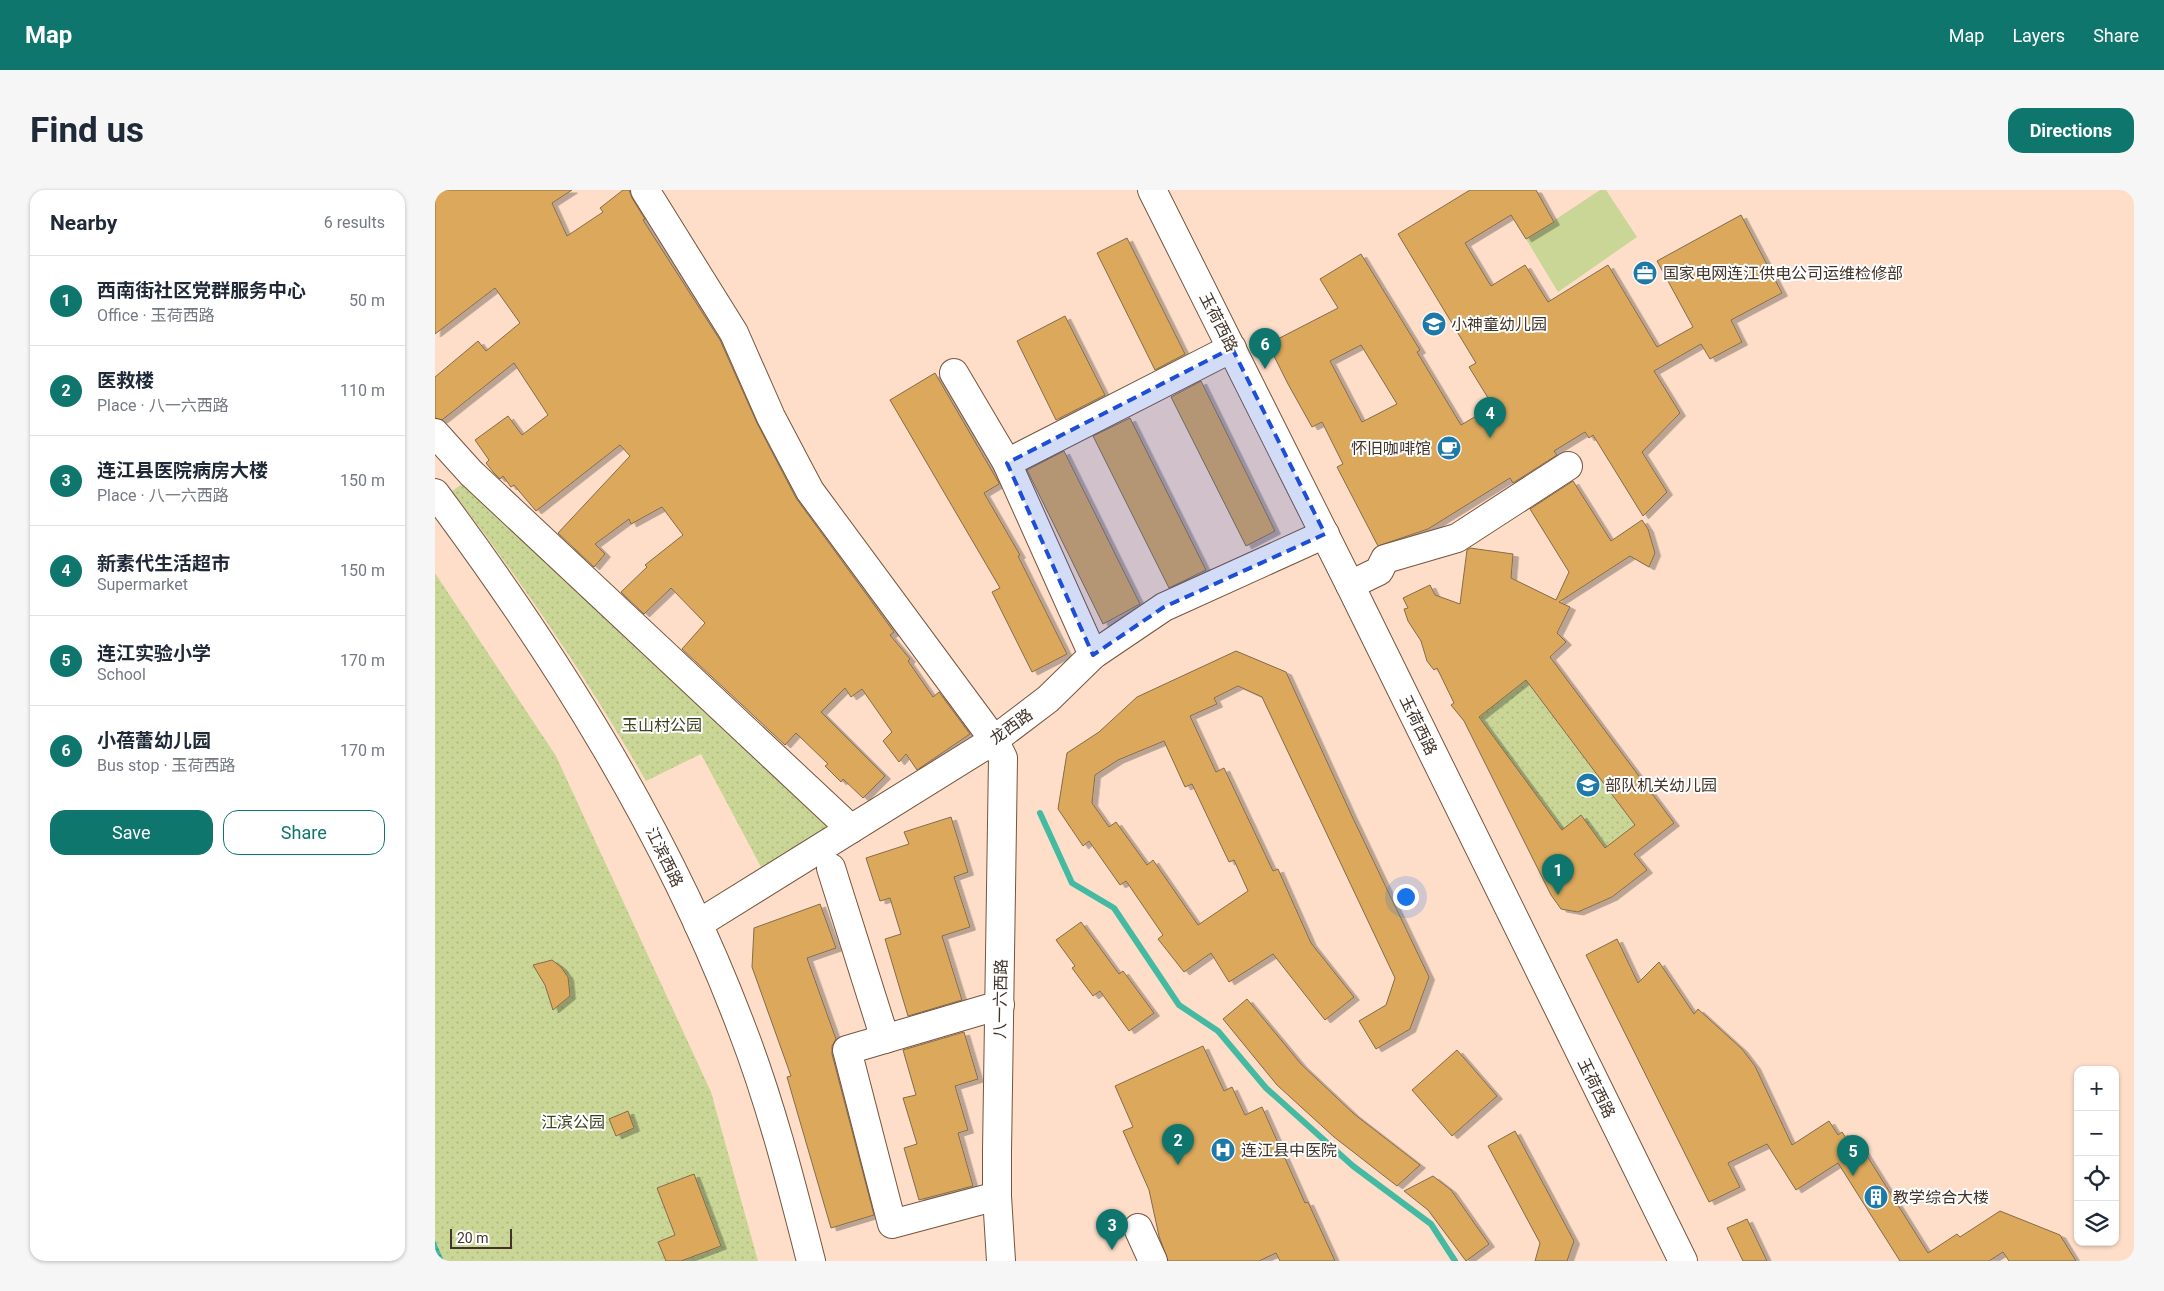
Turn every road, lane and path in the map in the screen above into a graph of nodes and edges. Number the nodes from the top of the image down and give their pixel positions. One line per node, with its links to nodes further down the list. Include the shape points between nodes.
1 (645, 190): 12 (street, 八一六西路, via 734,334 810,491)
2 (1153, 190): 3 (street, 玉荷西路)
3 (1232, 348): 6 (street); 9 (street, 玉荷西路)
4 (953, 373): 6 (street)
5 (435, 433): 13 (street, via 471,473)
6 (1007, 463): 11 (street)
7 (1568, 466): 10 (street, via 1457,538 1385,559 1379,571)
8 (435, 493): 15 (street, 江滨西路, via 490,567 594,726 652,828)
9 (1325, 534): 10 (street, 玉荷西路); 11 (street, 龙西路, via 1164,607)
10 (1350, 585): 23 (street, 玉荷西路)
11 (1093, 655): 12 (street, 龙西路, via 1048,699)
12 (994, 740): 13 (street, 龙西路); 16 (street, 八一六西路, via 1003,758)
13 (851, 829): 15 (street, 龙西路)
14 (831, 868): 17 (street)
15 (698, 924): 20 (street, 江滨西路, via 758,1072)
16 (1000, 1005): 17 (street); 18 (street, 八一六西路)
17 (885, 1039): 18 (street, via 847,1050 892,1224)
18 (997, 1196): 21 (street, 八一六西路)
19 (1138, 1228): 22 (street)
20 (811, 1261)
21 (1001, 1261)
22 (1153, 1261)
23 (1683, 1261)

